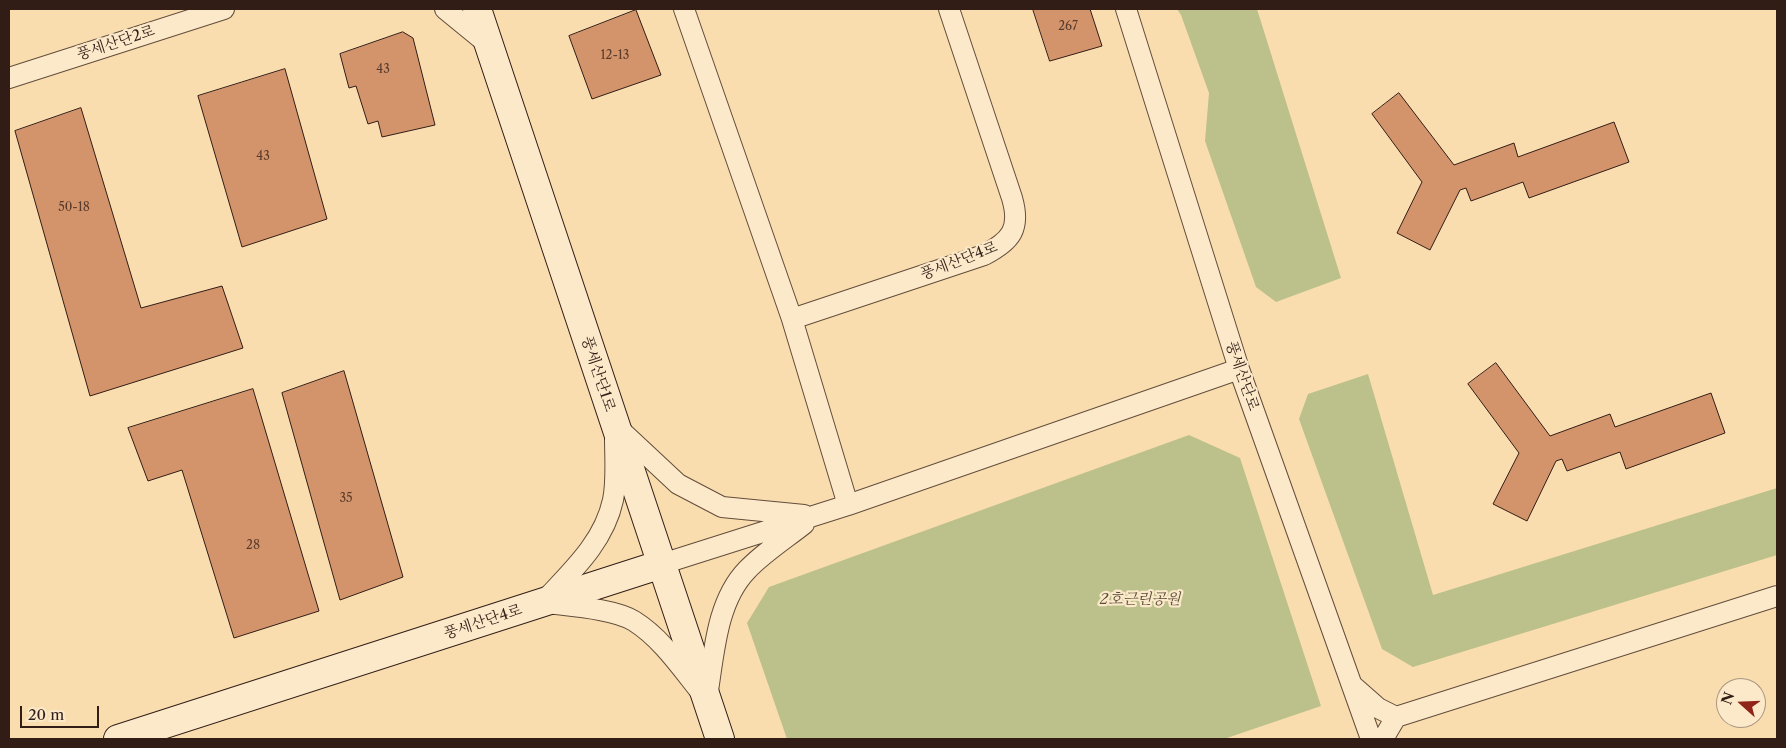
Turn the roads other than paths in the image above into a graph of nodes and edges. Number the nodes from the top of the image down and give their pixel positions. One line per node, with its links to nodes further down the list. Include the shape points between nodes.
1 (224, 9): 8 (street, 풍세산단2로)
2 (445, 9): 7 (street)
3 (477, 9): 7 (street, 풍세산단1로)
4 (684, 9): 9 (street)
5 (949, 9): 9 (street, 풍세산단4로, via 1017,214 1013,231 1003,245 984,255)
6 (1126, 9): 10 (street, 풍세산단로)
7 (489, 45): 11 (street, 풍세산단1로)
8 (9, 78)
9 (792, 319): 12 (street)
10 (1238, 369): 12 (street, 풍세산단4로); 17 (street, 풍세산단로)
11 (616, 426): 13 (street, via 678,484 722,507); 14 (street, 풍세산단1로); 16 (street, via 613,500 602,530 583,559)
12 (848, 505): 13 (street, 풍세산단4로)
13 (813, 516): 14 (street, 풍세산단4로); 18 (street, via 746,570 730,594 719,628)
14 (662, 564): 16 (street, 풍세산단4로); 18 (street, 풍세산단1로)
15 (1777, 596): 19 (street)
16 (542, 602): 18 (street, via 604,611 633,620 663,646); 20 (street, 풍세산단4로)
17 (1352, 685): 19 (street, via 1378,708); 22 (street, 풍세산단로)
18 (707, 700): 21 (street, 풍세산단1로)
19 (1396, 717): 23 (street)
20 (118, 739)
21 (720, 739)
22 (1371, 739)
23 (1383, 739)

